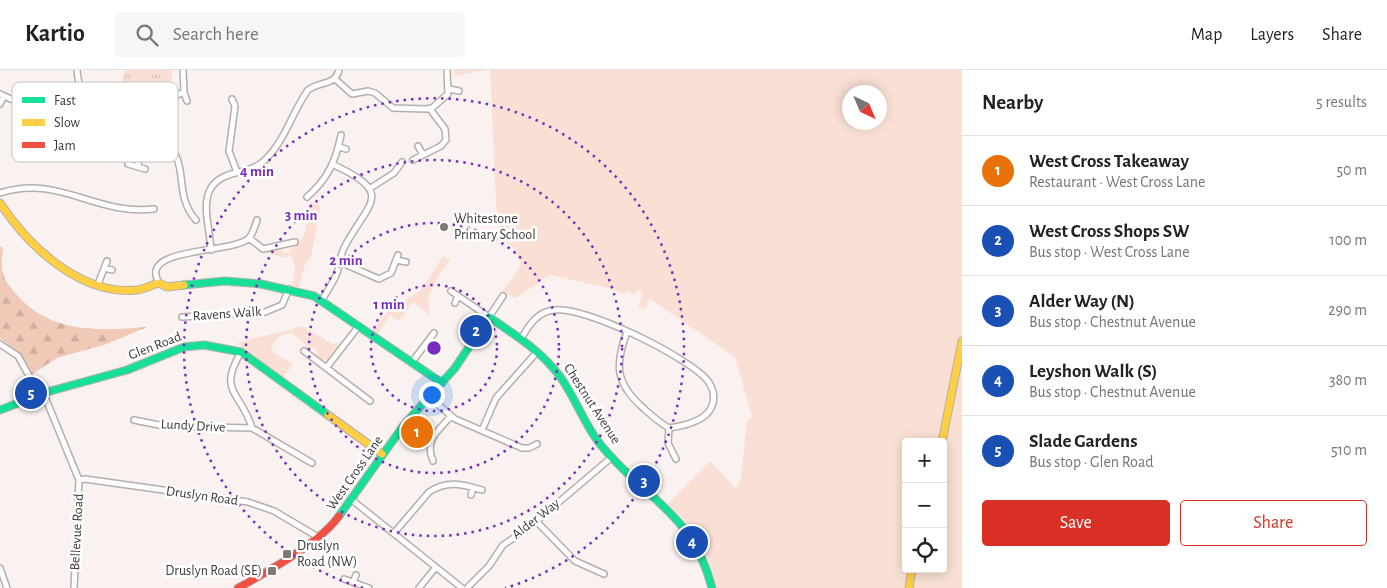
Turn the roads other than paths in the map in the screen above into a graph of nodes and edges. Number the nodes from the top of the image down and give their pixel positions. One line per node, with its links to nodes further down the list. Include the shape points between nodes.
1 (184, 70): 7 (street)
2 (339, 70): 4 (street)
3 (448, 70): 5 (street)
4 (335, 79): 13 (street, via 352,94 375,93 393,108); 27 (street, via 308,90 283,139 262,163)
5 (449, 90): 6 (street); 13 (street, via 445,98)
6 (459, 91)
7 (184, 92): 9 (street); 11 (street)
8 (2, 95): 12 (street)
9 (178, 95)
10 (232, 99): 27 (street, via 235,106 230,151)
11 (187, 101)
12 (0, 104)
13 (430, 109): 18 (street, via 445,129 446,137 443,144)
14 (341, 134): 16 (street)
15 (418, 146): 18 (street)
16 (339, 147): 17 (street); 24 (street)
17 (346, 149)
18 (423, 155): 20 (street)
19 (178, 160): 35 (street, via 188,203)
20 (413, 160)
21 (138, 162): 25 (street)
22 (402, 162): 28 (street, via 394,173)
23 (128, 164): 25 (street)
24 (334, 165): 28 (street, via 360,178); 29 (street)
25 (138, 166): 26 (street)
26 (145, 169)
27 (237, 172): 40 (street, via 220,177 209,188 207,201)
28 (370, 189): 43 (street, via 369,209 343,249)
29 (316, 190): 31 (street); 32 (street)
30 (0, 193): 34 (street, via 18,187 46,188 111,207)
31 (321, 194)
32 (308, 197)
33 (0, 203): 48 (street, via 12,222 46,255 80,278)
34 (154, 208)
35 (196, 220)
36 (257, 220): 37 (street)
37 (249, 238): 39 (street, via 263,249); 40 (street, via 234,247)
38 (295, 242): 39 (street)
39 (284, 245): 41 (street)
40 (212, 250): 47 (street, via 164,260 157,267)
41 (286, 252)
42 (107, 261): 45 (street)
43 (340, 262): 44 (street, via 376,279 391,273 398,258); 53 (street, via 334,281)
44 (406, 262)
45 (105, 268): 46 (street); 48 (street)
46 (112, 270)
47 (159, 283): 48 (street, via 146,290 125,291); 49 (street, via 172,287 241,282)
48 (98, 284)
49 (289, 290): 53 (street); 55 (street, Ravens Walk, via 282,305 265,312)
50 (451, 291): 51 (street)
51 (458, 296): 54 (street); 56 (street)
52 (503, 296): 56 (street, West Cross Lane)
53 (322, 300): 57 (street)
54 (455, 303)
55 (182, 317)
56 (489, 317): 60 (street, Chestnut Avenue); 68 (street, West Cross Lane)
57 (358, 327): 66 (street); 67 (street)
58 (627, 332): 60 (street, via 560,309 539,315); 76 (street, via 619,353 622,383 634,400); 76 (street, via 674,355 704,378 712,389 714,401 708,412 693,421)
59 (434, 333): 66 (street)
60 (521, 339): 65 (street, Chestnut Avenue)
61 (962, 341): 78 (street)
62 (0, 344): 69 (street, Bellevue Road, via 18,356)
63 (304, 351): 67 (street)
64 (241, 352): 69 (street, Glen Road, via 193,345 167,352 129,369); 75 (street, via 230,373 231,388 246,411); 80 (street, Glen Road)
65 (537, 352): 77 (street, via 496,398); 81 (street, Chestnut Avenue, via 560,378 588,426)
66 (412, 362): 68 (street)
67 (327, 368): 71 (street)
68 (442, 383): 70 (street, West Cross Lane)
69 (41, 393): 72 (street, Glen Road); 85 (street, Bellevue Road)
70 (429, 397): 73 (street); 80 (street, West Cross Lane)
71 (370, 401)
72 (0, 410)
73 (451, 416): 77 (street); 83 (street, via 429,444 428,451)
74 (134, 420): 75 (street, Lundy Drive, via 164,426)
75 (252, 428): 84 (street, Lundy Drive)
76 (669, 428): 82 (street, via 668,443)
77 (482, 430): 79 (street, via 522,448)
78 (943, 438)
79 (537, 444)
80 (382, 454): 89 (street, West Cross Lane)
81 (612, 457): 90 (street, Alder Way); 107 (street, Chestnut Avenue, via 667,506 691,535 702,554)
82 (676, 459)
83 (433, 461)
84 (312, 463)
85 (78, 480): 92 (street, Druslyn Road, via 248,502 274,511); 101 (street, Bellevue Road)
86 (473, 488): 87 (street); 88 (street); 91 (street, via 449,483 436,487)
87 (482, 490)
88 (471, 495)
89 (352, 500): 91 (street); 92 (street, West Cross Lane)
90 (536, 521): 96 (street, via 575,561); 106 (street, Alder Way, via 503,545 489,566)
91 (394, 533): 93 (street)
92 (318, 537): 102 (street, West Cross Lane)
93 (436, 567): 104 (street); 105 (street)
94 (0, 568): 100 (street)
95 (911, 573): 108 (street)
96 (604, 574)
97 (356, 575): 99 (street)
98 (344, 579): 99 (street)
99 (353, 582): 103 (street)
100 (7, 588)
101 (74, 588)
102 (238, 588)
103 (369, 588)
104 (420, 588)
105 (462, 588)
106 (467, 588)
107 (712, 588)
108 (909, 588)

